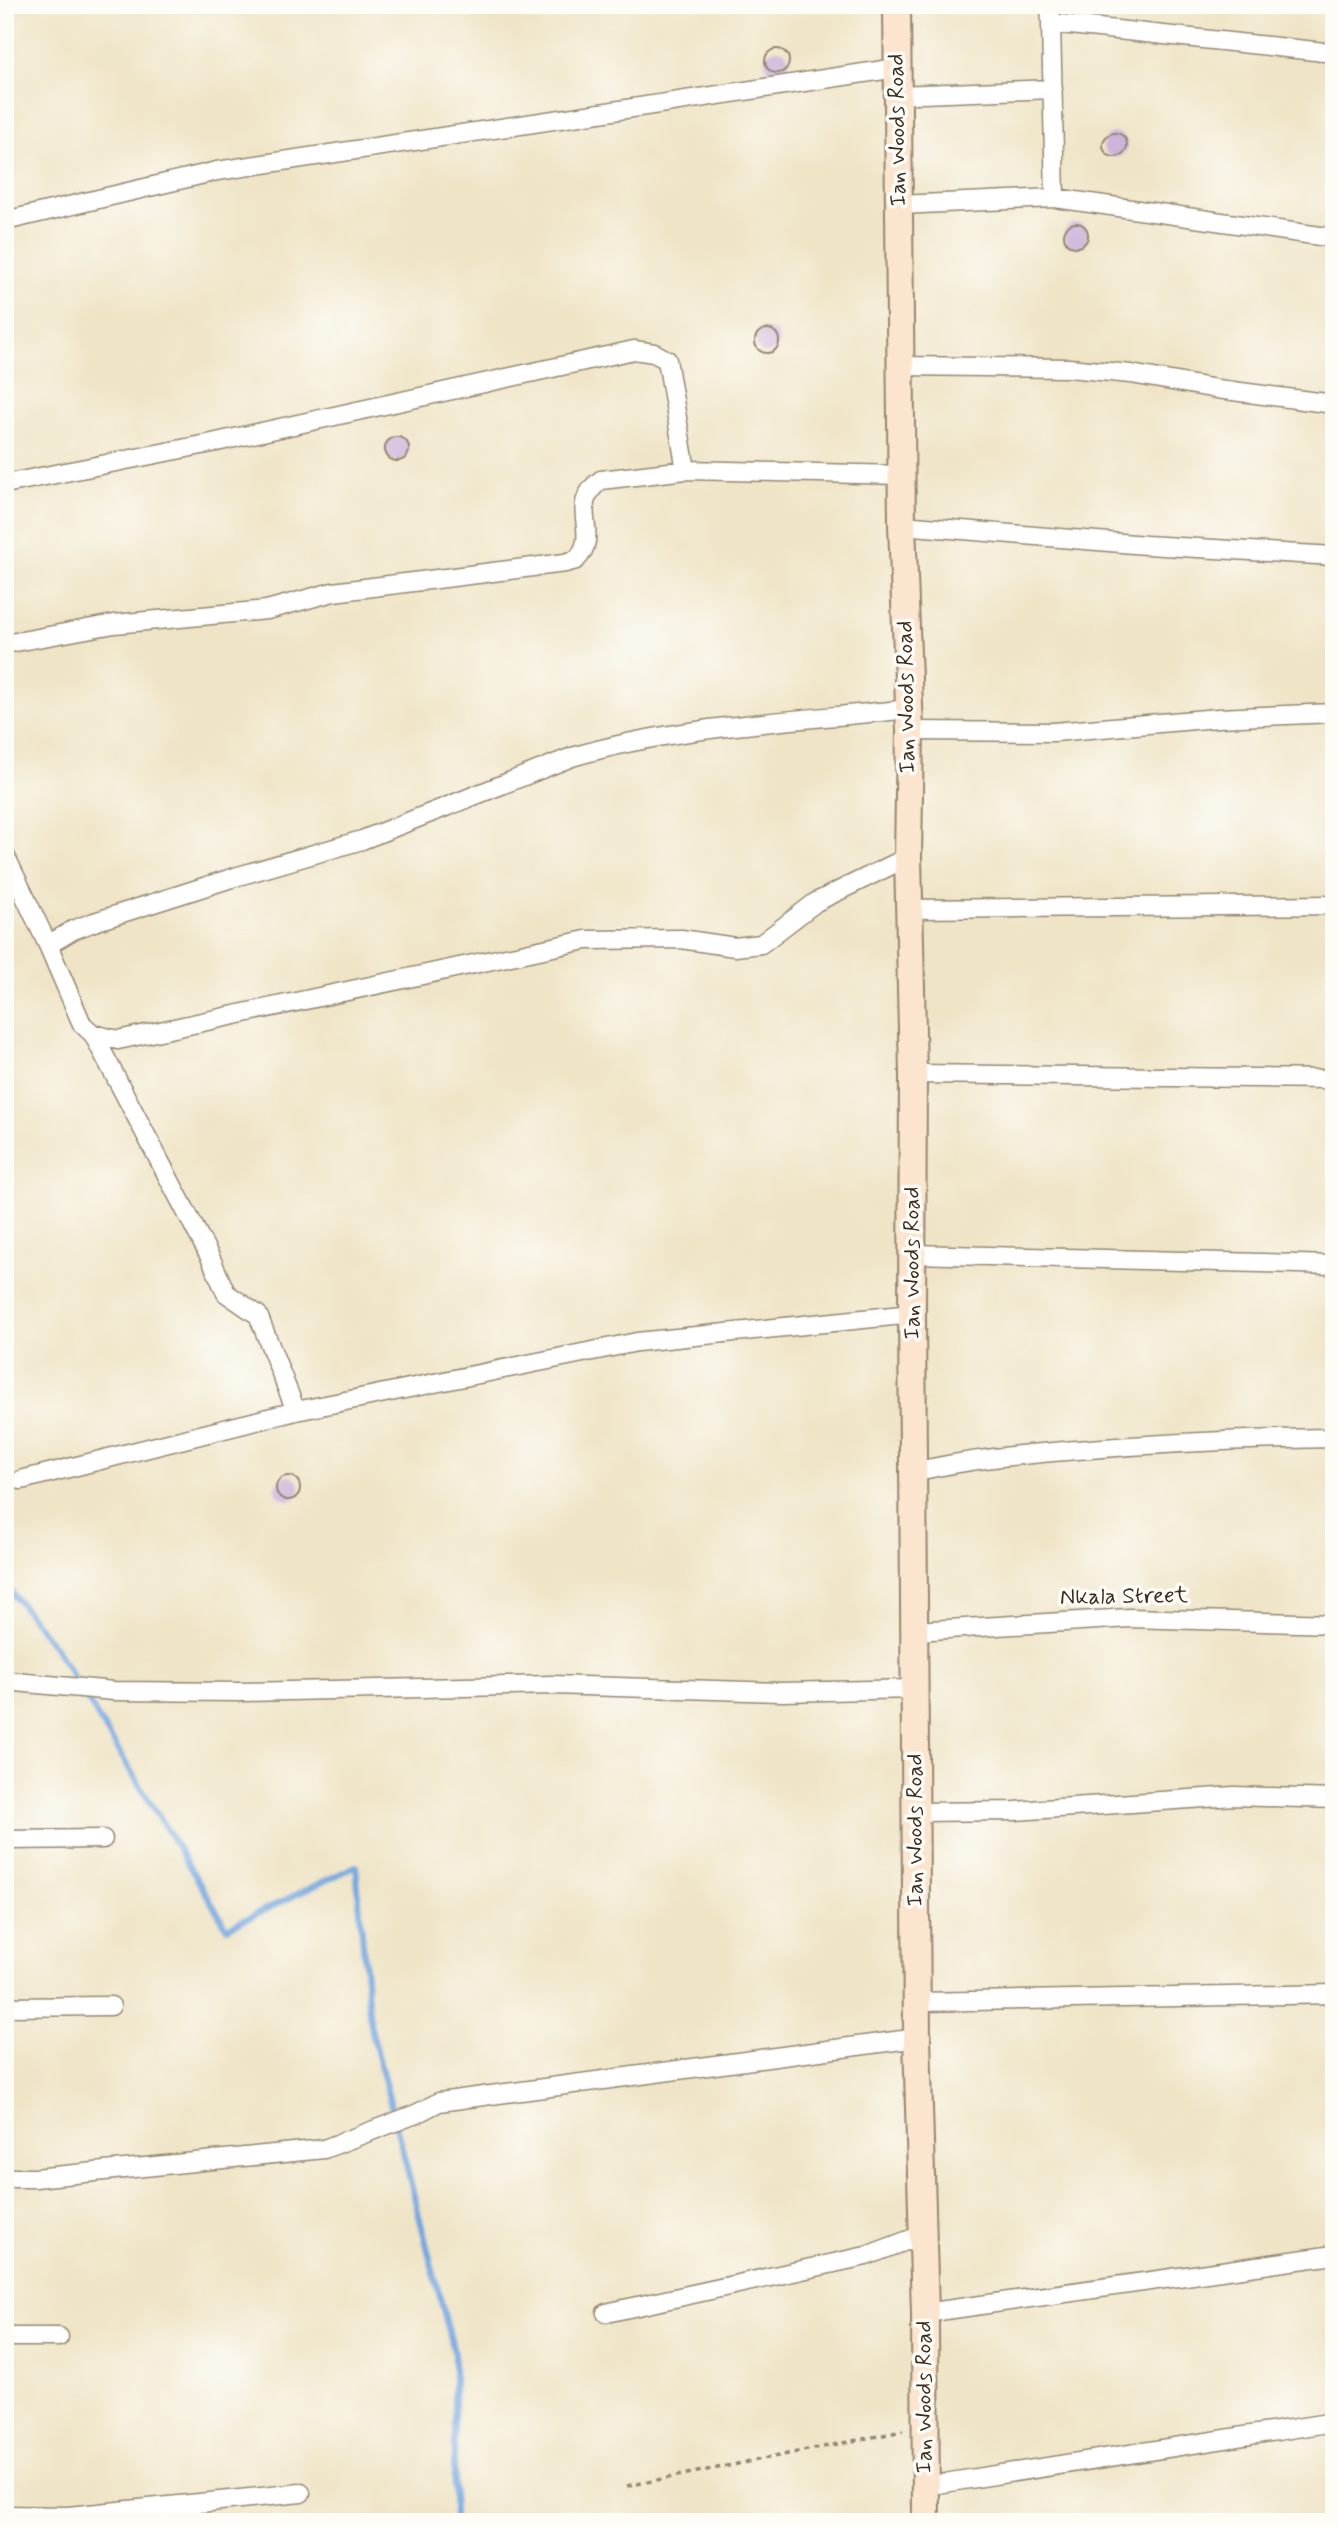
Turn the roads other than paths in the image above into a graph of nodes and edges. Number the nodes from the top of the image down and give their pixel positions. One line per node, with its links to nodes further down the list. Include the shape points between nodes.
1 (897, 5): 4 (street, Ian Woods Road)
2 (1051, 14): 3 (street); 5 (street)
3 (1334, 53)
4 (897, 68): 6 (street, Ian Woods Road); 9 (street, via 217,171)
5 (1053, 89): 6 (street); 7 (street)
6 (897, 95): 8 (street, Ian Woods Road)
7 (1055, 198): 8 (street); 10 (street)
8 (899, 205): 11 (street, Ian Woods Road)
9 (5, 221)
10 (1334, 238)
11 (900, 366): 12 (street, via 1082,369); 14 (street, Ian Woods Road)
12 (1334, 404)
13 (686, 470): 14 (street); 15 (street, via 667,360 634,350); 18 (street, via 601,480 590,488 584,501 586,544 576,560 565,563 333,592 267,610 114,624)
14 (902, 475): 16 (street, Ian Woods Road)
15 (5, 484)
16 (902, 525): 17 (street); 20 (street, Ian Woods Road)
17 (1334, 556)
18 (5, 644)
19 (1334, 713): 20 (street, via 1054,732)
20 (909, 720): 22 (street, Ian Woods Road); 25 (street, via 699,732 608,746 362,840 94,922)
21 (5, 855): 25 (street)
22 (908, 857): 24 (street, Ian Woods Road); 26 (street, via 816,902 761,944 735,947 681,939 586,940 118,1040)
23 (1334, 905): 24 (street)
24 (909, 909): 27 (street, Ian Woods Road)
25 (48, 945): 26 (street, via 82,1024)
26 (93, 1034): 32 (street, via 226,1293 258,1315)
27 (913, 1074): 28 (street); 29 (street, Ian Woods Road)
28 (1334, 1079)
29 (913, 1254): 30 (street); 31 (street, Ian Woods Road)
30 (1334, 1265)
31 (912, 1314): 32 (street, via 637,1342); 34 (street, Ian Woods Road)
32 (296, 1411): 35 (street)
33 (1334, 1438): 34 (street, via 1238,1439 1012,1455)
34 (914, 1472): 37 (street, Ian Woods Road)
35 (21, 1480)
36 (1334, 1624): 37 (street, Nkala Street, via 1130,1618)
37 (915, 1631): 39 (street, Ian Woods Road)
38 (5, 1681): 39 (street, via 126,1691 552,1685 782,1692)
39 (915, 1689): 41 (street, Ian Woods Road)
40 (1334, 1799): 41 (street, via 1234,1797 1014,1811)
41 (916, 1812): 45 (street, Ian Woods Road)
42 (103, 1839): 43 (street)
43 (5, 1840)
44 (1334, 1994): 45 (street)
45 (917, 2002): 48 (street, Ian Woods Road)
46 (111, 2006): 47 (street)
47 (5, 2007)
48 (917, 2038): 49 (street, via 439,2102 324,2149); 50 (street, Ian Woods Road)
49 (5, 2178)
50 (922, 2235): 52 (street, via 866,2256); 53 (street, Ian Woods Road)
51 (1334, 2255): 53 (street)
52 (606, 2313)
53 (925, 2313): 57 (street, Ian Woods Road)
54 (5, 2337): 55 (street)
55 (59, 2337)
56 (1334, 2422): 57 (street)
57 (925, 2486): 60 (street, Ian Woods Road)
58 (301, 2493): 59 (street, via 68,2516)
59 (5, 2515)
60 (926, 2522)

